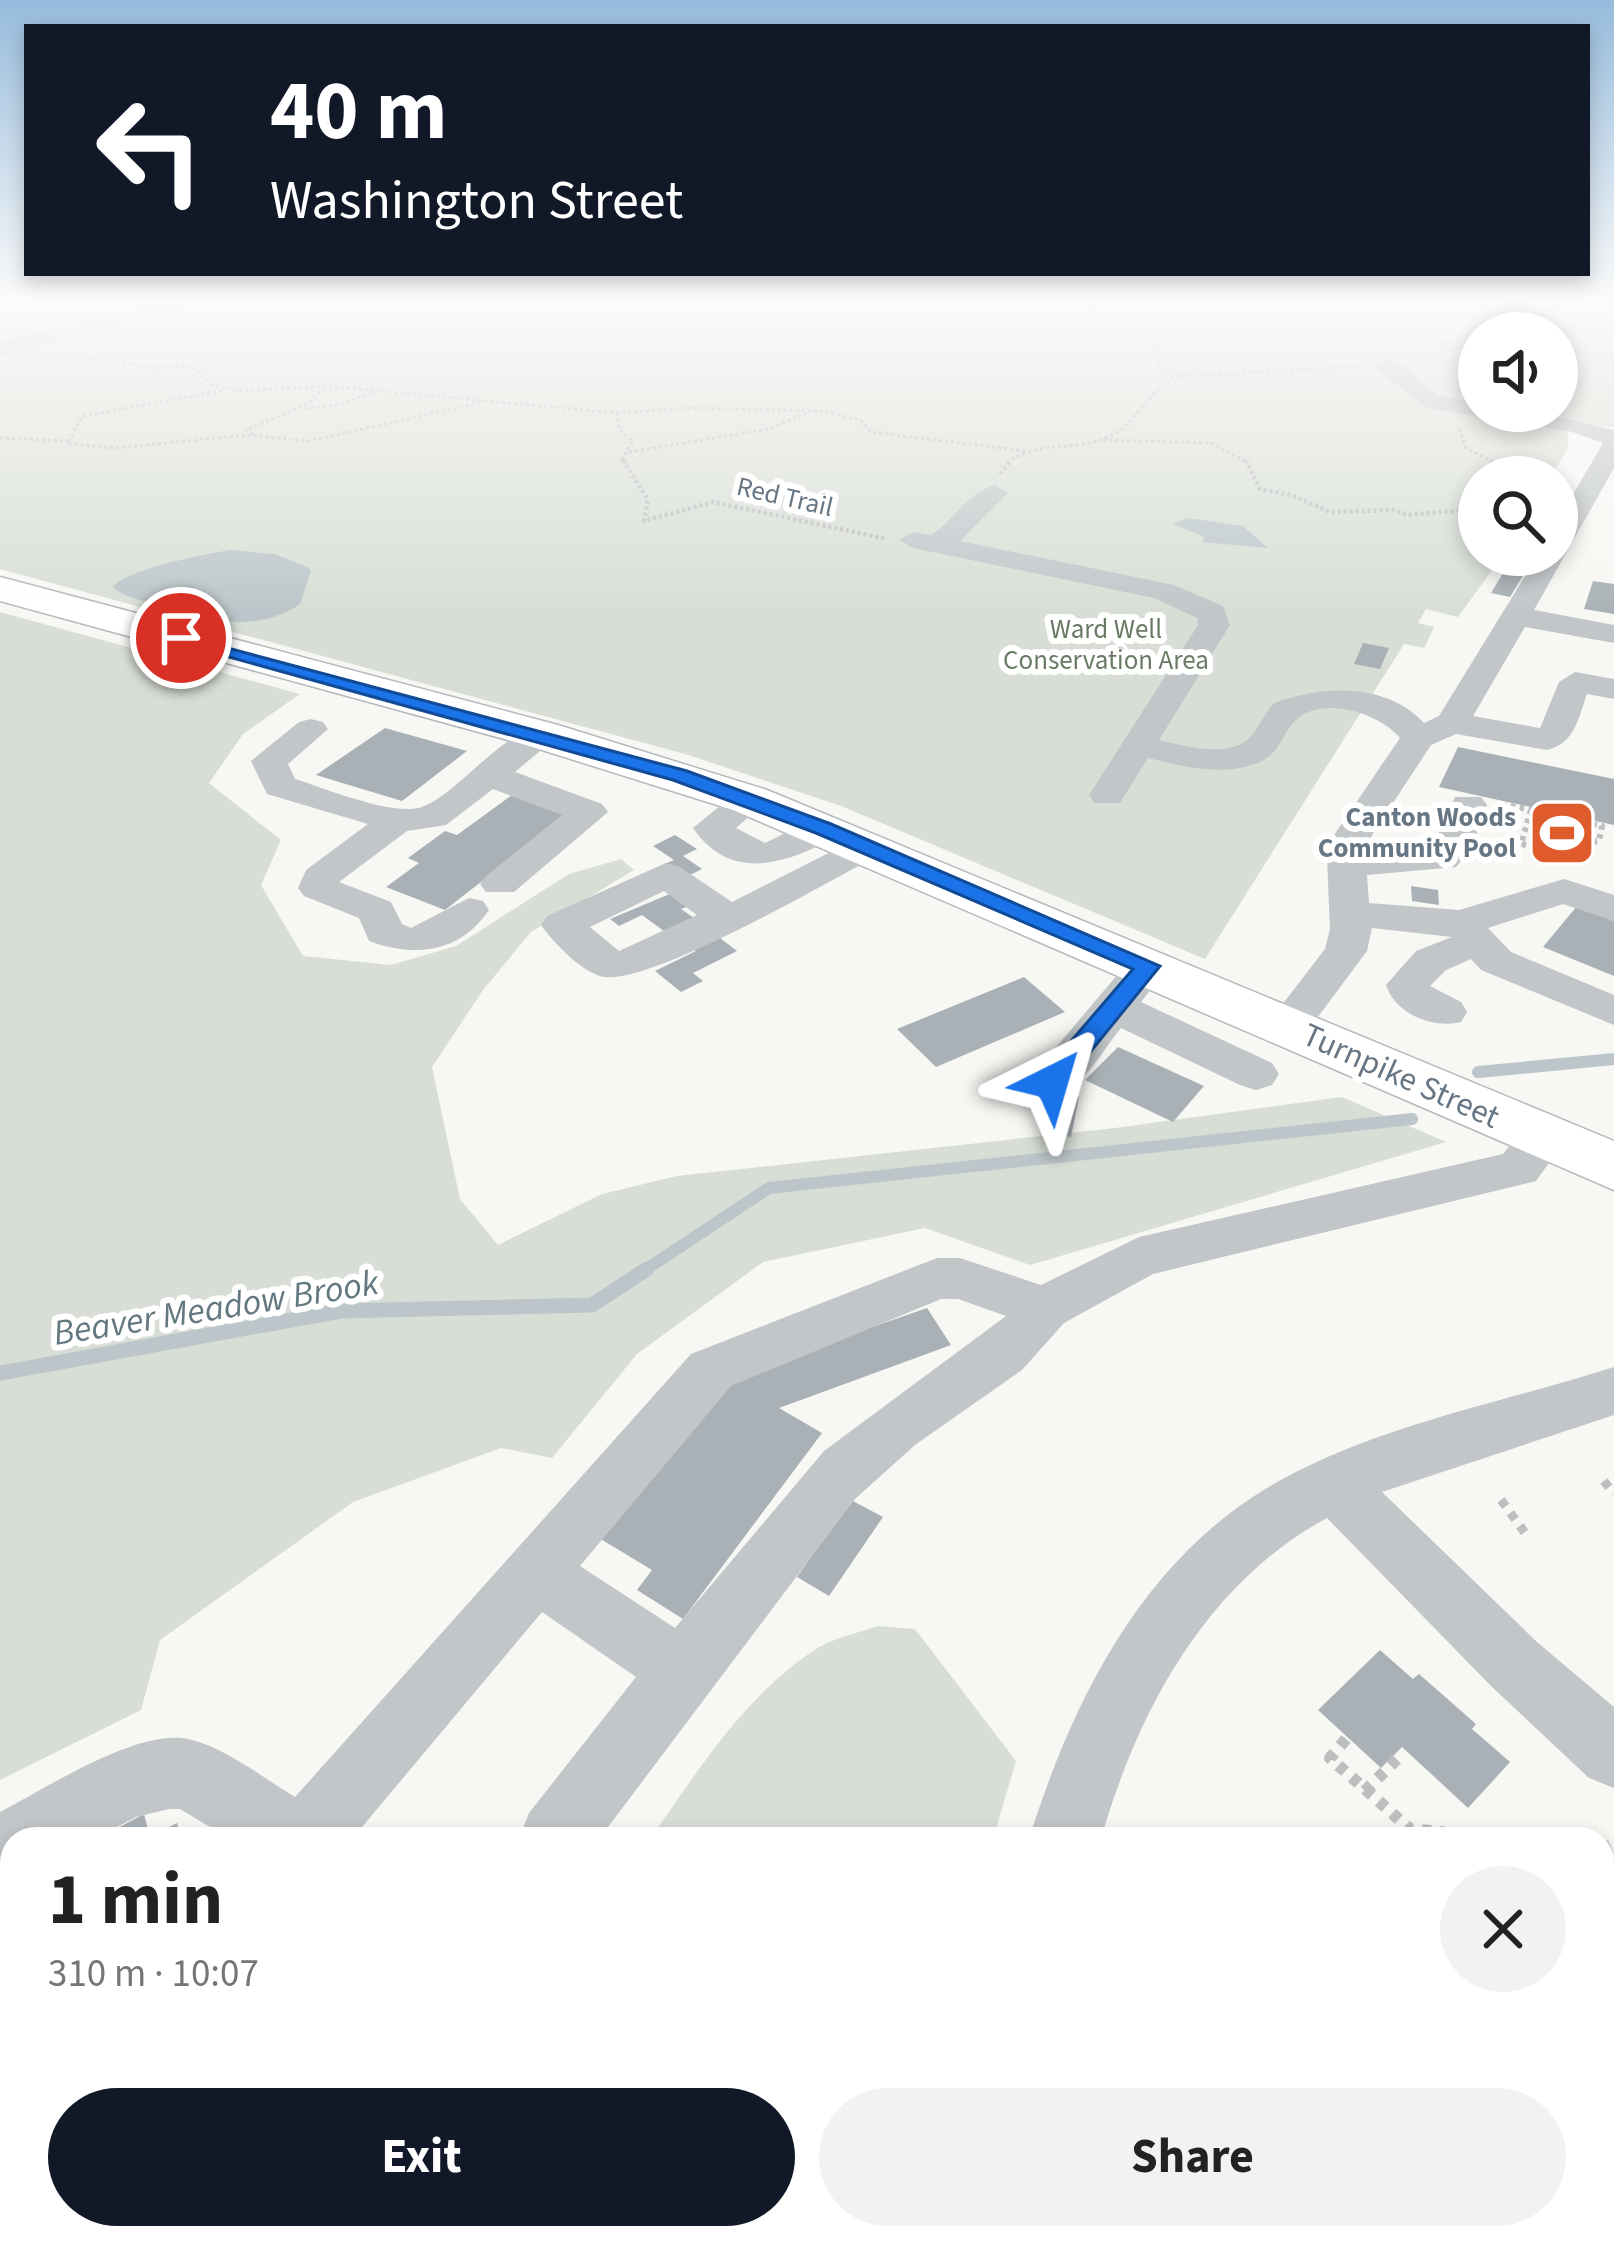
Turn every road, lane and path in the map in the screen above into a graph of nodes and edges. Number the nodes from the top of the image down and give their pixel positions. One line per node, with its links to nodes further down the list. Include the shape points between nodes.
1 (154, 404): 15 (path, via 81,417)
2 (308, 404): 8 (path)
3 (342, 404): 8 (path)
4 (471, 404): 12 (path, via 311,441)
5 (553, 404): 10 (path)
6 (1147, 404): 14 (path)
7 (1436, 404): 16 (street, via 1564,423)
8 (285, 411): 12 (path, via 246,430)
9 (812, 411): 10 (path); 14 (path, via 860,420 872,432 1027,451); 17 (path, Red Trail, via 780,426)
10 (617, 413): 17 (path, Red Trail, via 620,431 633,440)
11 (1460, 432): 18 (path, via 1466,448)
12 (254, 435): 15 (path, via 116,448)
13 (0, 438): 15 (path)
14 (1100, 440): 21 (path, via 1233,451 1249,461 1260,489 1330,512)
15 (68, 441)
16 (1614, 442): 20 (street)
17 (626, 453): 22 (path, Red Trail, via 626,472 648,500 644,521 713,502 880,539)
18 (1483, 456)
19 (995, 493): 22 (street)
20 (1578, 508)
21 (1458, 511)
22 (964, 525): 31 (street, via 925,542 1163,591 1212,613 1214,626)
23 (1540, 576): 25 (street)
24 (0, 590): 30 (main road, Turnpike Street)
25 (1516, 616): 26 (street); 29 (street)
26 (1614, 634)
27 (1614, 689): 29 (street, via 1575,682 1547,740)
28 (311, 730): 36 (street, via 269,761 280,786)
29 (1435, 731): 31 (street, via 1387,711 1323,700 1286,710 1264,744 1242,756); 38 (street, via 1354,835)
30 (542, 735): 32 (street); 37 (main road, Turnpike Street)
31 (1137, 745): 33 (street)
32 (490, 776): 36 (street, via 439,815); 36 (street, via 589,812 421,943 398,916 316,885)
33 (1107, 794)
34 (1479, 803): 35 (path); 38 (street, via 1442,859)
35 (1531, 810): 35 (path, via 1521,844 1599,841 1603,826)
36 (397, 821)
37 (845, 837): 41 (street); 43 (main road, Turnpike Street)
38 (1346, 865): 40 (street)
39 (1614, 909): 42 (street, via 1556,892)
40 (1349, 914): 42 (street); 47 (street, via 1346,952)
41 (730, 919)
42 (1471, 934): 45 (street, via 1501,964); 46 (street, via 1424,962 1406,988)
43 (1168, 975): 44 (street); 47 (main road, Turnpike Street)
44 (1114, 1007): 47 (street); 48 (street)
45 (1614, 1011)
46 (1445, 1012)
47 (1272, 1050): 49 (main road, Turnpike Street)
48 (1052, 1082)
49 (1543, 1138): 50 (main road, Turnpike Street); 51 (street, via 1519,1168 1138,1257)
50 (1614, 1167)
51 (1045, 1308): 58 (street, via 937,1278 710,1370); 59 (street, via 990,1362 844,1470)
52 (1614, 1391): 54 (street)
53 (1604, 1481): 55 (path)
54 (1333, 1484): 61 (street); 68 (street, via 1245,1541 1159,1635 1115,1706 1078,1784)
55 (1614, 1494)
56 (1501, 1500): 57 (path)
57 (1528, 1537)
58 (537, 1574): 59 (street); 66 (street)
59 (682, 1670): 67 (street)
60 (1346, 1739): 63 (path, via 1330,1758)
61 (1614, 1753)
62 (1401, 1754): 63 (path)
63 (1365, 1790): 69 (path)
64 (47, 1827): 65 (street, via 172,1772)
65 (281, 1827)
66 (313, 1827)
67 (564, 1827)
68 (1068, 1827)
69 (1399, 1827)

